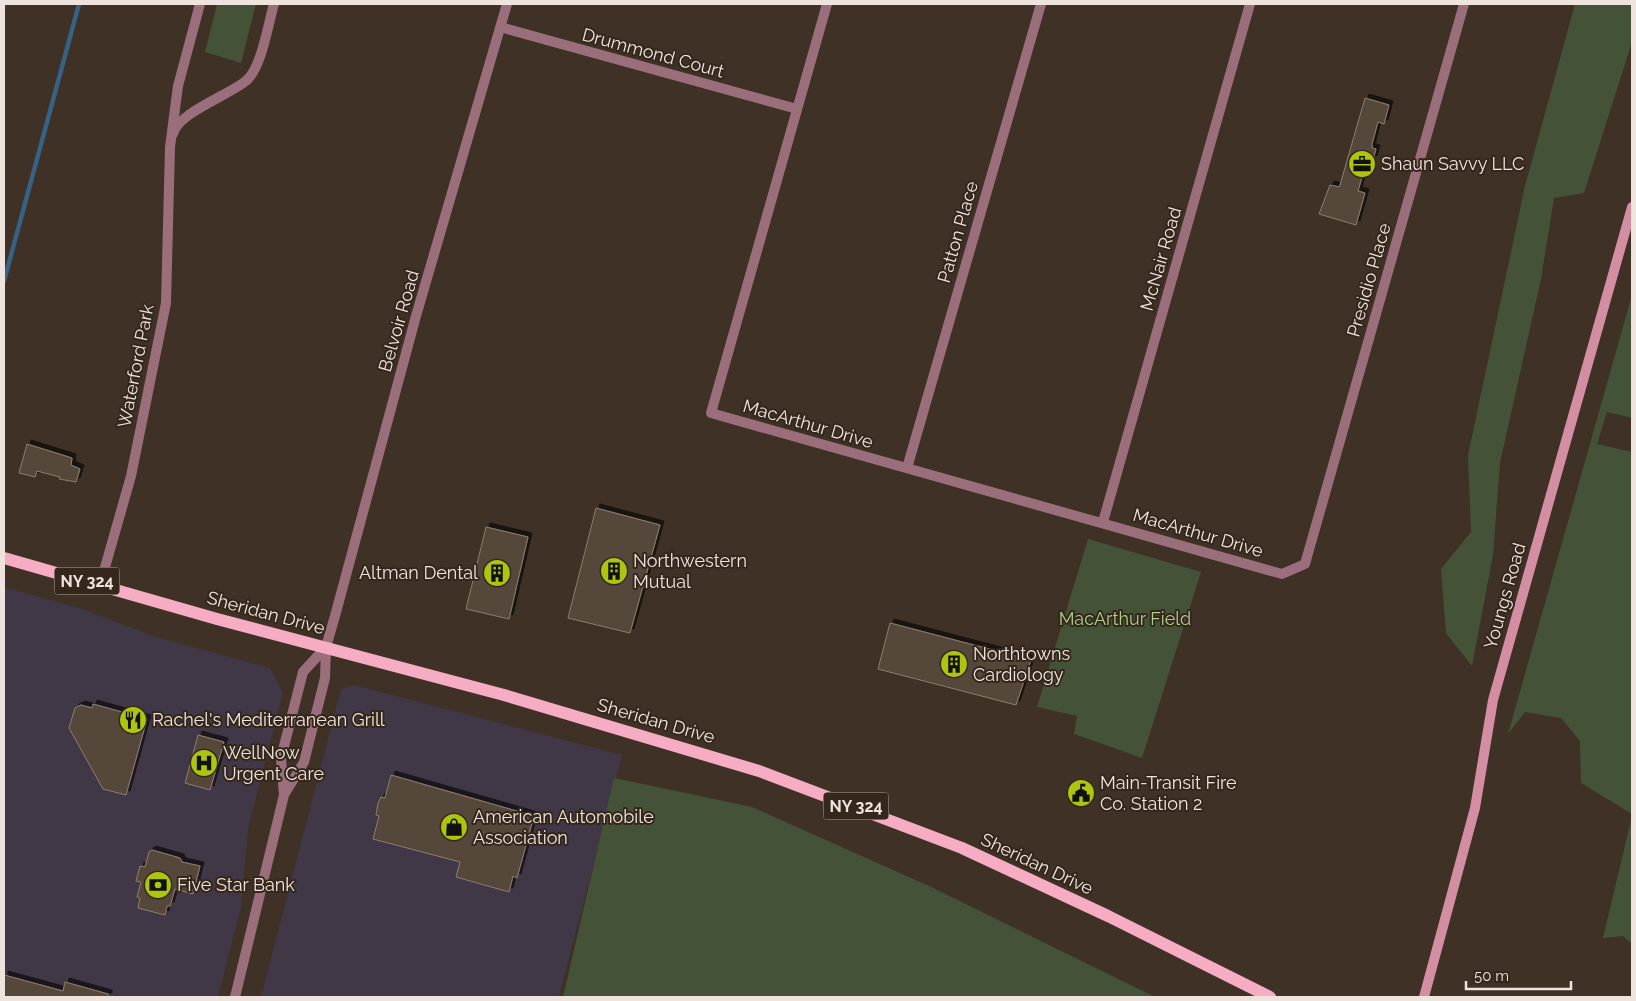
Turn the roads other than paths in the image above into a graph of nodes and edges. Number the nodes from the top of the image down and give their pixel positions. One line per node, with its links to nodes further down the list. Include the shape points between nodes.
1 (200, 4): 10 (street, Waterford Park, via 178,86)
2 (274, 4): 10 (street, Waterford Park, via 257,63 248,79 196,110 174,129)
3 (507, 4): 8 (street, Belvoir Road)
4 (826, 4): 9 (street, MacArthur Drive)
5 (1041, 4): 12 (street, Patton Place)
6 (1250, 4): 13 (street, McNair Road)
7 (1464, 4): 15 (street, Presidio Place)
8 (500, 27): 9 (street, Drummond Court); 17 (street, Belvoir Road, via 416,316)
9 (797, 109): 12 (street, MacArthur Drive, via 711,413)
10 (170, 147): 16 (street, Waterford Park, via 166,303 131,476)
11 (1632, 207): 21 (street, Youngs Road, via 1493,700 1475,808)
12 (907, 468): 13 (street, MacArthur Drive)
13 (1103, 522): 15 (street, MacArthur Drive, via 1282,574)
14 (4, 558): 16 (main road, Sheridan Drive / NY 324)
15 (1305, 564)
16 (100, 585): 17 (main road, Sheridan Drive / NY 324)
17 (326, 648): 18 (street, Belvoir Road, via 325,678 304,762); 18 (street, via 303,672 281,758); 20 (main road, Sheridan Drive / NY 324, via 670,743 833,797 1021,875)
18 (284, 795): 19 (street)
19 (235, 997)
20 (1270, 997)
21 (1424, 997)

